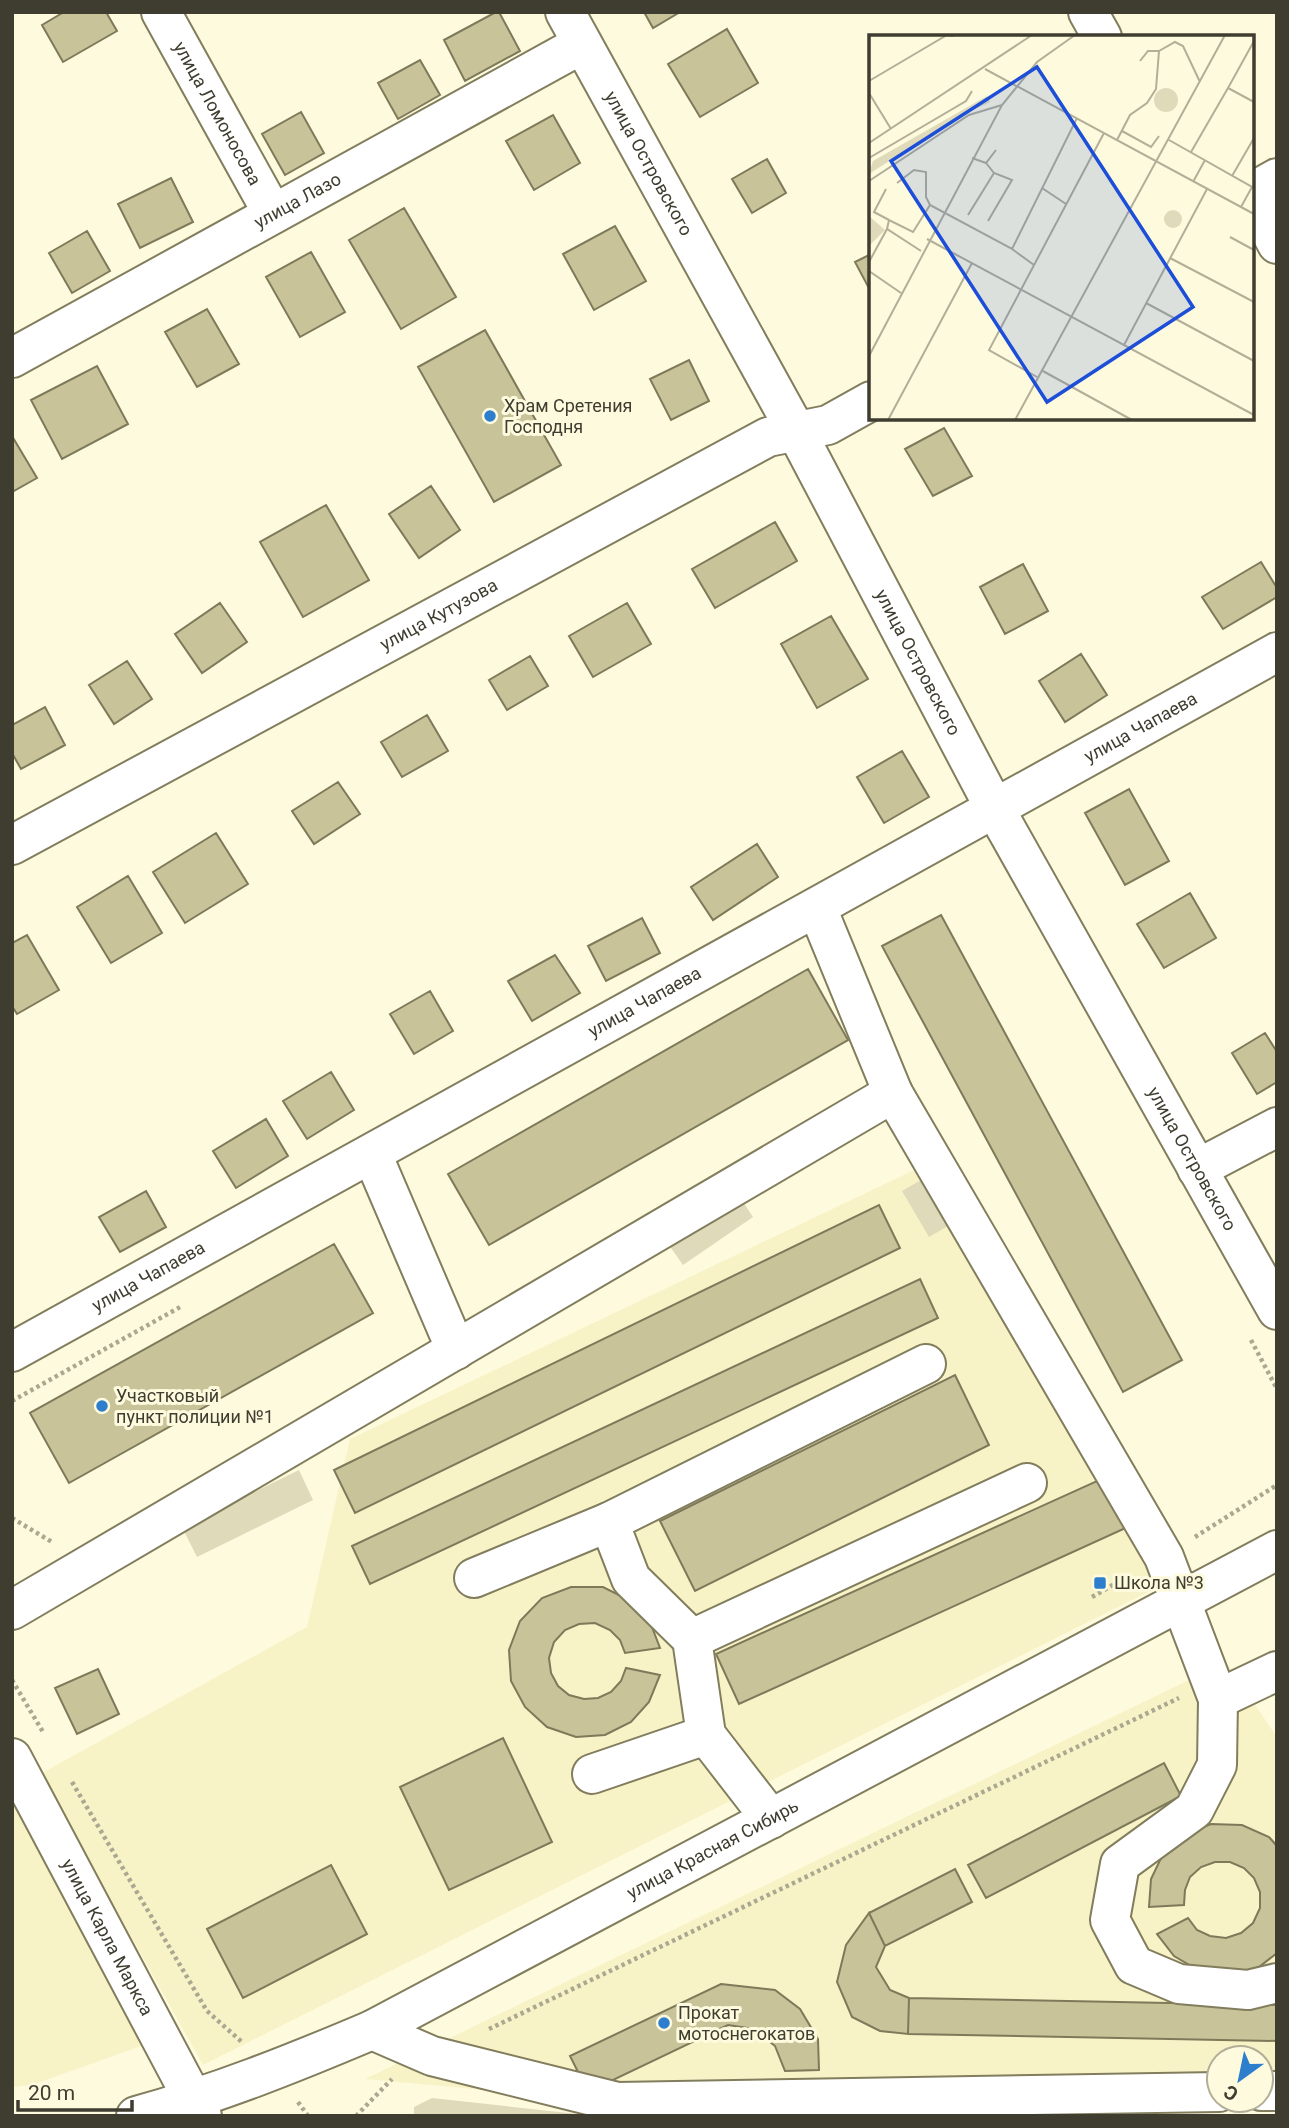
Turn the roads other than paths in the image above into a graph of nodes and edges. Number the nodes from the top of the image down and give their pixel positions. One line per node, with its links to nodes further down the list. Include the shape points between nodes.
1 (161, 12): 8 (street, улица Ломоносова)
2 (1088, 12): 4 (street)
3 (574, 28): 8 (street, улица Лазо); 12 (street, улица Островского)
4 (1101, 35)
5 (1277, 178): 6 (street)
6 (1254, 194)
7 (1254, 199): 9 (street)
8 (272, 214): 10 (street, улица Лазо)
9 (1277, 244)
10 (12, 358)
11 (869, 402): 12 (street, улица Кутузова, via 828,425)
12 (796, 431): 14 (street, улица Островского); 15 (street, улица Кутузова, via 768,437)
13 (1277, 652): 14 (street, улица Чапаева)
14 (995, 809): 16 (street, улица Чапаева); 20 (street, улица Островского)
15 (12, 845)
16 (817, 908): 17 (street); 19 (street, улица Чапаева)
17 (893, 1093): 22 (street); 29 (street, via 1164,1556)
18 (1277, 1127): 20 (street)
19 (372, 1154): 22 (street); 23 (street, улица Чапаева)
20 (1197, 1169): 21 (street, улица Островского)
21 (1277, 1310)
22 (456, 1350): 30 (street)
23 (12, 1352)
24 (926, 1364): 26 (street)
25 (1027, 1483): 31 (street)
26 (609, 1522): 28 (street); 31 (street, via 631,1579)
27 (1277, 1550): 29 (street, улица Красная Сибирь)
28 (474, 1578)
29 (1180, 1603): 33 (street); 37 (street, улица Красная Сибирь)
30 (12, 1610)
31 (692, 1639): 34 (street)
32 (1277, 1671): 33 (street)
33 (1215, 1689): 38 (street, via 1217,1765 1194,1810 1120,1864 1110,1920 1134,1965 1178,1984 1248,1990)
34 (706, 1735): 36 (street); 37 (street)
35 (12, 1758): 41 (street, улица Карла Маркса)
36 (592, 1774)
37 (771, 1819): 39 (street, улица Красная Сибирь)
38 (1277, 1983)
39 (372, 2030): 40 (street, via 432,2056 617,2102); 41 (street, улица Красная Сибирь)
40 (1205, 2092)
41 (198, 2108): 42 (street, улица Красная Сибирь)
42 (136, 2116)

